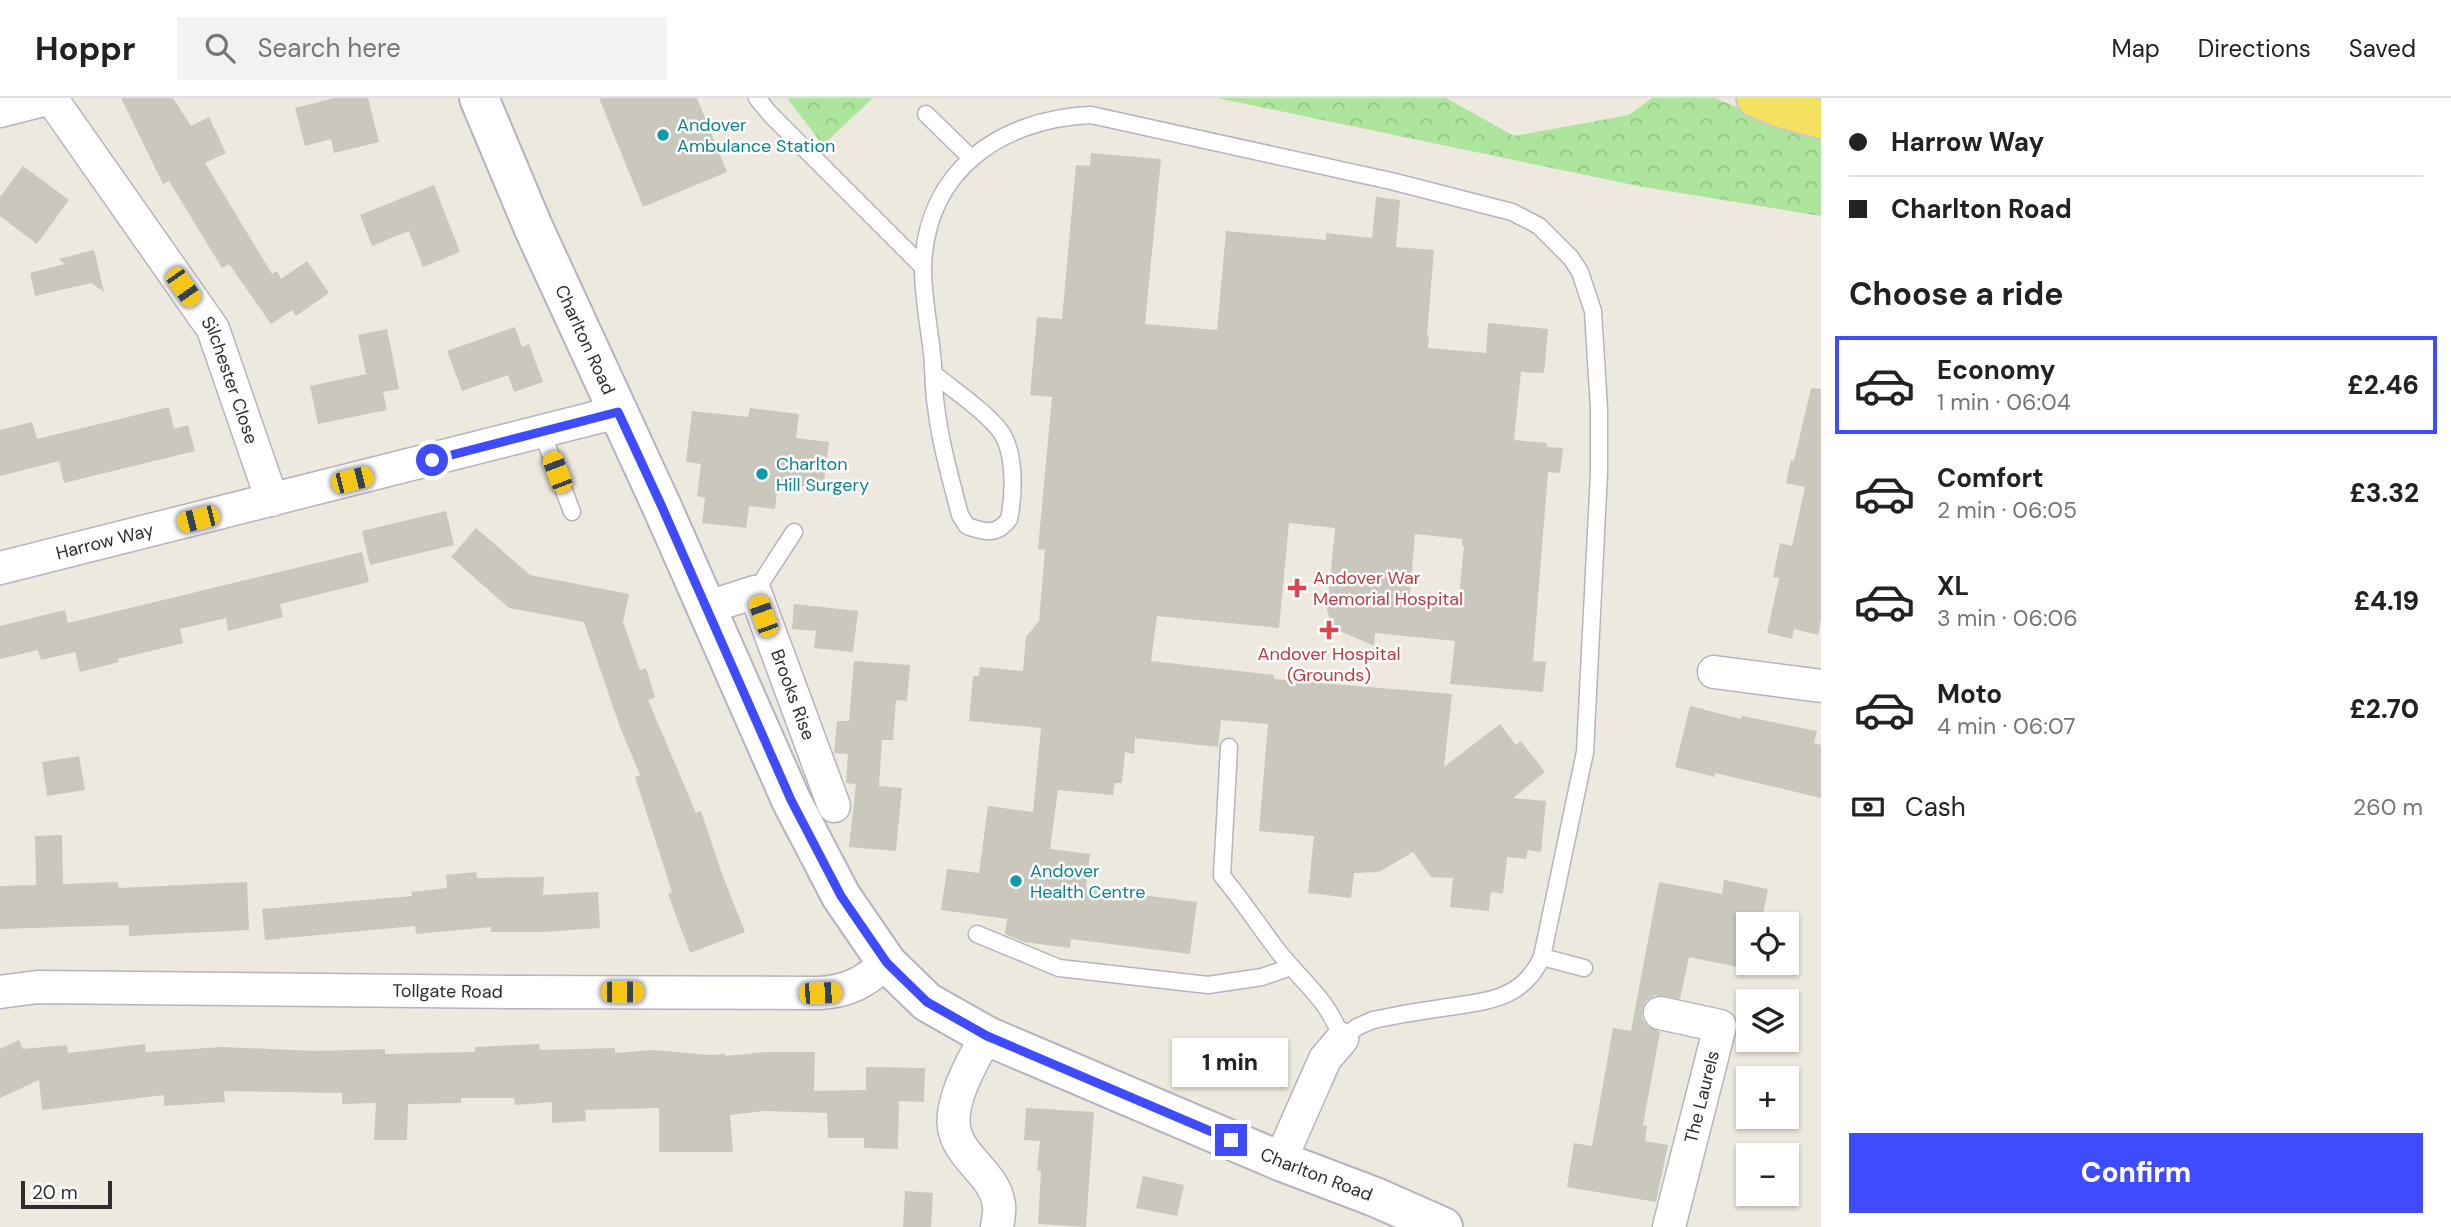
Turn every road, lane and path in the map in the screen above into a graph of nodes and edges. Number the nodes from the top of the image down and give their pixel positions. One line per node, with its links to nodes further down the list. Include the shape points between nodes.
1 (51, 98): 6 (street, Silchester Close); 15 (street, Silchester Close, via 213,329)
2 (479, 98): 13 (street, Charlton Road)
3 (757, 98): 11 (lane)
4 (1756, 98): 9 (main road)
5 (1784, 98): 7 (main road)
6 (0, 111)
7 (1821, 112)
8 (926, 114): 10 (lane)
9 (1821, 119)
10 (971, 158): 11 (lane, via 938,204); 26 (lane, via 1035,122 1091,115 1512,212 1539,226 1571,258 1593,310 1600,473 1585,752)
11 (923, 267): 12 (lane)
12 (934, 374): 12 (lane, via 1004,437 1012,491 1009,519 990,533 967,526 960,515 936,407)
13 (618, 412): 14 (street, Harrow Way); 20 (street, Charlton Road)
14 (542, 432): 15 (street, Harrow Way); 16 (lane)
15 (272, 500): 18 (street, Harrow Way)
16 (572, 512)
17 (794, 532): 19 (lane)
18 (0, 568)
19 (755, 592): 20 (street); 24 (street, Brooks Rise)
20 (706, 608): 27 (street, Charlton Road, via 791,800 841,896)
21 (1713, 672): 22 (street)
22 (1821, 686)
23 (1229, 747): 28 (lane, via 1222,876)
24 (834, 806)
25 (977, 934): 28 (lane, via 1059,968 1208,985 1262,978)
26 (1542, 957): 29 (lane); 33 (lane, via 1527,982 1496,999 1373,1020)
27 (887, 963): 30 (street, Tollgate Road, via 841,992 820,993 38,986); 32 (street, Charlton Road, via 927,1002)
28 (1291, 967): 33 (lane, via 1325,1003)
29 (1584, 968)
30 (0, 992)
31 (1660, 1013): 37 (street, The Laurels, via 1720,1026)
32 (987, 1036): 34 (street, Charlton Road); 35 (street, via 959,1094 954,1127 958,1141 996,1193)
33 (1342, 1039): 34 (street, via 1325,1059)
34 (1280, 1161): 36 (street, Charlton Road)
35 (997, 1227)
36 (1443, 1227)
37 (1669, 1227)

